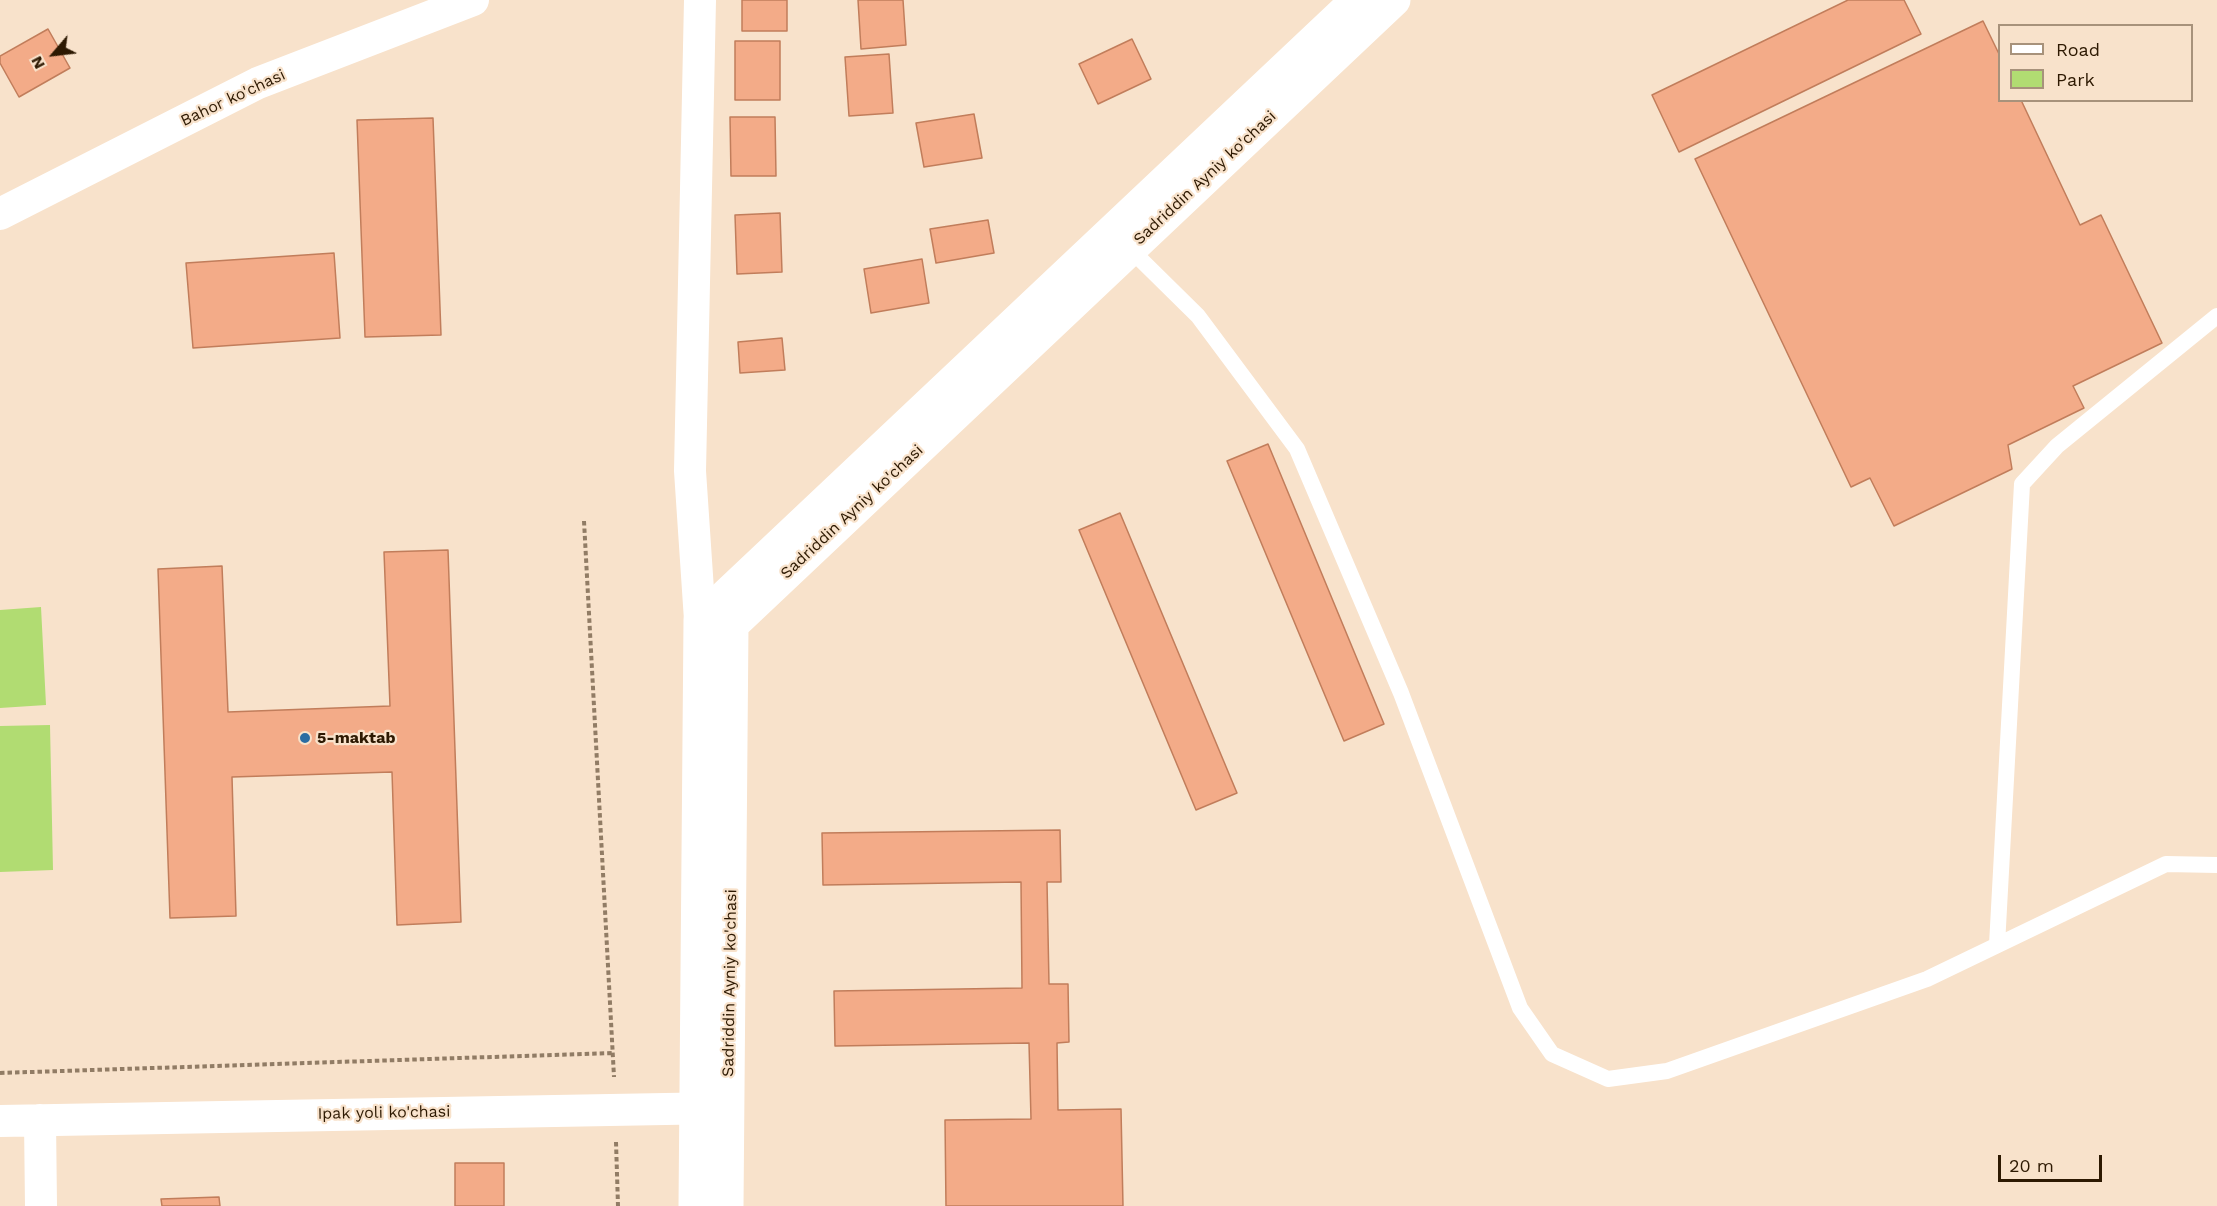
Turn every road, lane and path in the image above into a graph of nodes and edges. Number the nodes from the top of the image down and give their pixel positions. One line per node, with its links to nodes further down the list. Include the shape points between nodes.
1 (473, 0): 5 (street, Bahor ko'chasi, via 258,83)
2 (700, 0): 9 (street, via 690,471)
3 (1357, 0): 6 (main road, Sadriddin Ayniy ko'chasi)
4 (1394, 0): 6 (main road, Sadriddin Ayniy ko'chasi)
5 (0, 214)
6 (1120, 240): 9 (main road, Sadriddin Ayniy ko'chasi); 10 (main road, Sadriddin Ayniy ko'chasi); 12 (lane, via 1198,316 1297,448 1401,693 1520,1008 1552,1054 1608,1079 1667,1071 1927,979)
7 (2217, 316): 12 (lane, via 2057,446 2022,484)
8 (585, 521): 13 (path)
9 (700, 620): 10 (main road); 15 (main road, Sadriddin Ayniy ko'chasi)
10 (732, 625): 16 (main road, Sadriddin Ayniy ko'chasi)
11 (2217, 865): 12 (lane, via 2166,864)
12 (1997, 945)
13 (614, 1053): 14 (path); 17 (path)
14 (0, 1073)
15 (696, 1108): 16 (street, Ipak yoli ko'chasi); 17 (street, Ipak yoli ko'chasi); 22 (main road, Sadriddin Ayniy ko'chasi)
16 (728, 1108): 23 (main road, Sadriddin Ayniy ko'chasi)
17 (615, 1109): 18 (street, Ipak yoli ko'chasi); 21 (path)
18 (40, 1120): 19 (street, Ipak yoli ko'chasi); 20 (street)
19 (0, 1121)
20 (40, 1206)
21 (618, 1206)
22 (695, 1206)
23 (728, 1206)

